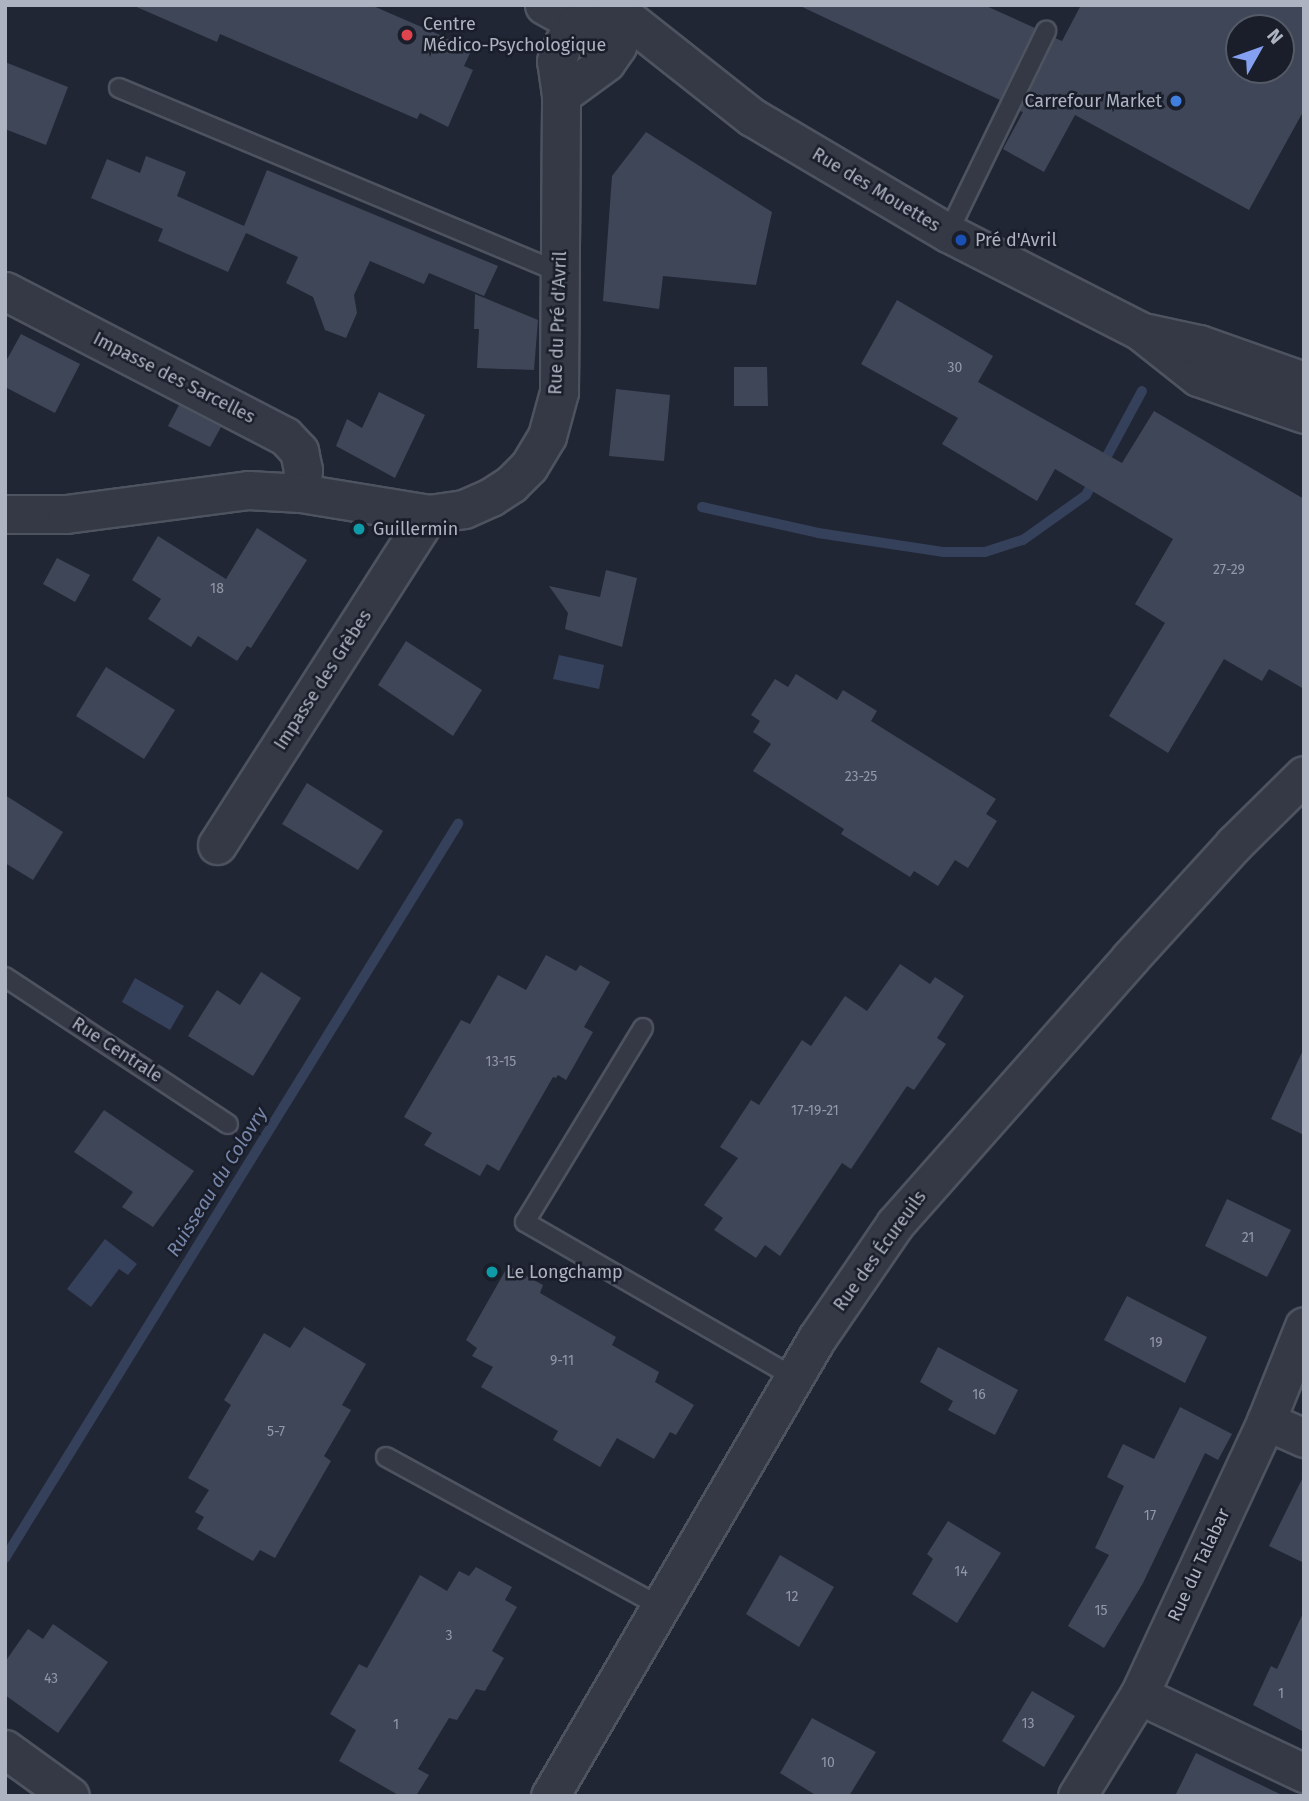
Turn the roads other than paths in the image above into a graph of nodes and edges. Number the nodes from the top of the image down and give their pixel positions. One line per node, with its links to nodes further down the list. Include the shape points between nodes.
1 (544, 5): 3 (street, Rue des Mouettes)
2 (615, 21): 3 (street, Rue des Mouettes); 6 (street, via 606,62); 7 (street, Rue des Mouettes, via 645,65 728,101)
3 (577, 24): 6 (street, Rue du Pré d'Avril, via 556,61)
4 (1046, 31): 7 (lane)
5 (119, 88): 8 (lane)
6 (561, 95): 8 (street, Rue du Pré d'Avril)
7 (948, 233): 10 (street, Rue des Mouettes)
8 (561, 273): 15 (street, Rue du Pré d'Avril, via 559,392 547,436 529,466 501,491 464,509)
9 (5, 291): 13 (street, Impasse des Sarcelles, via 285,436 299,451)
10 (1140, 331): 11 (street, Rue des Mouettes, via 1199,344); 12 (street, Rue des Mouettes, via 1198,377)
11 (1304, 381)
12 (1304, 414)
13 (301, 493): 14 (street, Rue du Pré d'Avril, via 248,490 66,514); 15 (street, Rue du Pré d'Avril)
14 (5, 514)
15 (429, 514): 17 (street, Impasse des Grèbes)
16 (1304, 775): 22 (street, Rue des Écureuils, via 1130,958 904,1214)
17 (216, 845)
18 (5, 977): 20 (lane, Rue Centrale)
19 (643, 1028): 22 (lane, via 525,1222)
20 (228, 1124)
21 (1304, 1326): 23 (street, Rue du Talabar)
22 (794, 1377): 26 (street, Rue des Écureuils)
23 (1266, 1421): 24 (street); 27 (street, Rue du Talabar)
24 (1304, 1438)
25 (386, 1457): 26 (lane)
26 (659, 1606): 31 (street, Rue des Écureuils)
27 (1139, 1695): 29 (street); 32 (street, Rue du Talabar)
28 (5, 1749): 30 (street)
29 (1304, 1773)
30 (71, 1796)
31 (550, 1796)
32 (1077, 1796)

